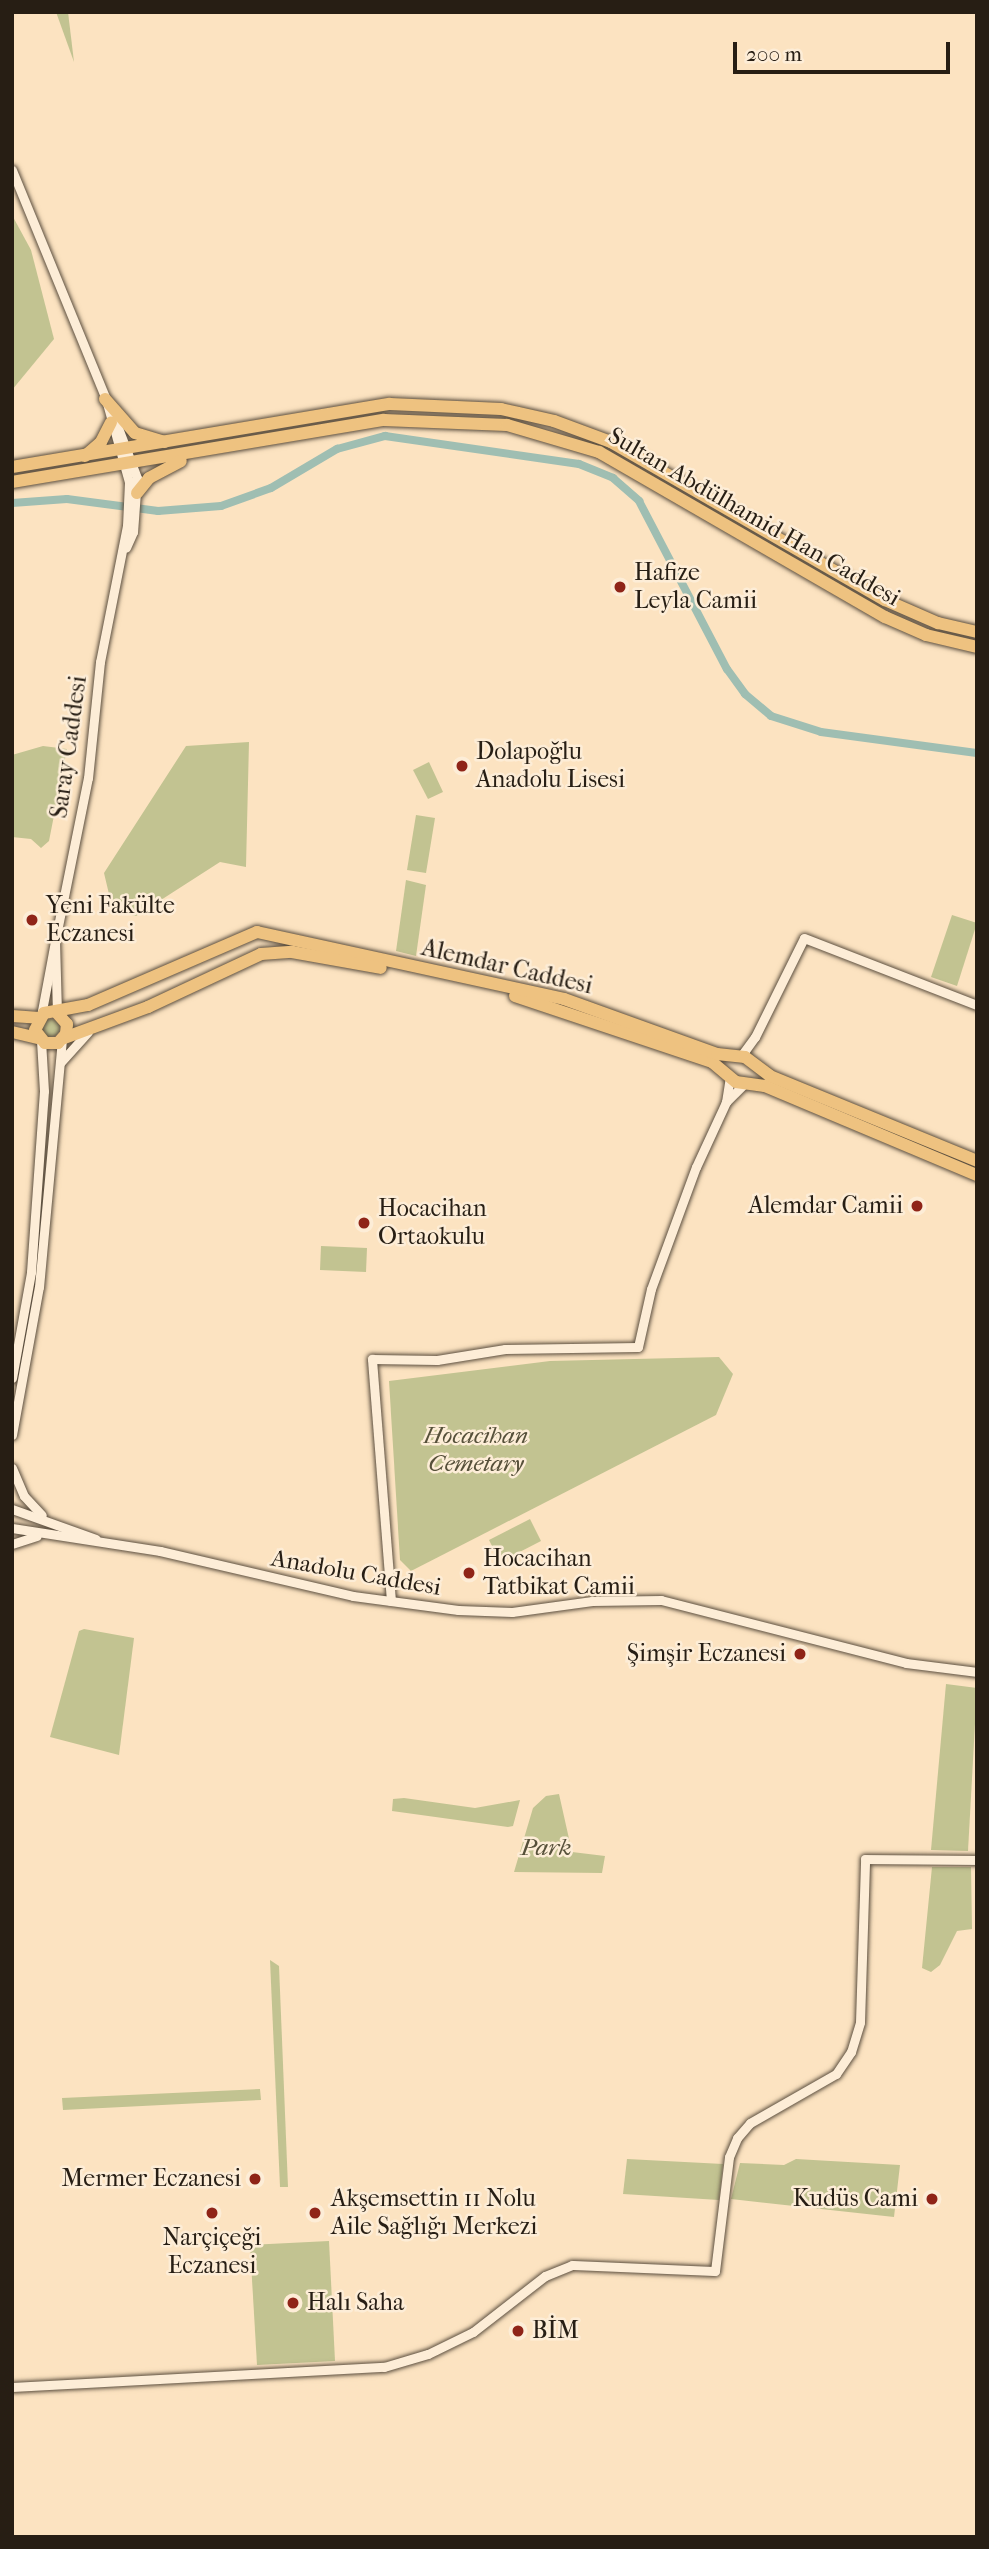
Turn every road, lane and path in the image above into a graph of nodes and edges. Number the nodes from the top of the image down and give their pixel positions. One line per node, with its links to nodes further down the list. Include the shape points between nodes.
1 (12, 170): 2 (street)
2 (106, 399): 3 (street); 4 (main road, via 135,433); 5 (street)
3 (111, 422): 5 (street); 7 (main road, via 94,450)
4 (176, 443): 5 (main road, Sultan Abdülhamid Han Caddesi); 12 (main road, Sultan Abdülhamid Han Caddesi, via 390,404 458,404 532,415 589,432 640,456 894,605)
5 (125, 452): 7 (main road, Sultan Abdülhamid Han Caddesi); 8 (street, Saray Caddesi)
6 (201, 453): 8 (main road, Sultan Abdülhamid Han Caddesi); 11 (main road, via 151,477); 13 (main road, Sultan Abdülhamid Han Caddesi, via 399,419 476,421 544,433 617,461 885,617 926,635)
7 (77, 460): 9 (main road, Sultan Abdülhamid Han Caddesi)
8 (129, 465): 10 (main road, Sultan Abdülhamid Han Caddesi); 11 (street, Saray Caddesi)
9 (12, 467)
10 (12, 482)
11 (134, 496): 16 (street, Saray Caddesi, via 100,662 88,778)
12 (977, 632)
13 (977, 647)
14 (248, 934): 15 (main road); 17 (main road, via 246,949); 19 (main road, via 88,1005)
15 (263, 934): 17 (main road, via 268,945); 26 (main road, Alemdar Caddesi, via 564,999)
16 (55, 941): 19 (street, Saray Caddesi); 21 (street, Saray Caddesi)
17 (259, 955): 22 (main road, Alemdar Caddesi); 28 (main road, Alemdar Caddesi, via 292,952 517,997 648,1038)
18 (977, 1005): 26 (street, via 804,938)
19 (57, 1013): 21 (main road); 25 (main road, via 67,1024)
20 (12, 1016): 21 (main road)
21 (40, 1017): 24 (main road)
22 (92, 1028): 25 (main road, Alemdar Caddesi); 27 (street)
23 (12, 1032): 24 (main road)
24 (40, 1039): 25 (main road, via 54,1044); 33 (street, via 44,1091 31,1272)
25 (63, 1039): 27 (street)
26 (746, 1060): 28 (main road); 29 (main road); 31 (main road, Alemdar Caddesi)
27 (58, 1068): 34 (street, via 39,1287)
28 (729, 1074): 29 (main road, Alemdar Caddesi); 30 (street)
29 (747, 1082): 30 (street); 32 (main road)
30 (726, 1102): 42 (street, via 696,1167 651,1289 638,1347 505,1349 437,1360 372,1360)
31 (977, 1161)
32 (977, 1175)
33 (12, 1378)
34 (12, 1435)
35 (12, 1468): 37 (street, via 24,1496)
36 (12, 1509): 37 (street, Anadolu Caddesi)
37 (49, 1520): 40 (street, Anadolu Caddesi)
38 (12, 1528): 39 (street, Anadolu Caddesi)
39 (39, 1535): 40 (street, Anadolu Caddesi); 41 (street)
40 (101, 1541): 42 (street, Anadolu Caddesi)
41 (12, 1544)
42 (391, 1601): 43 (street, Anadolu Caddesi, via 512,1612 592,1601 662,1600 906,1662)
43 (977, 1672)
44 (977, 1860): 45 (street, via 865,1859 860,2022 851,2052 836,2074 750,2123 737,2138 729,2157 715,2271 572,2264 545,2276 473,2332 428,2354 384,2367)
45 (12, 2387)

